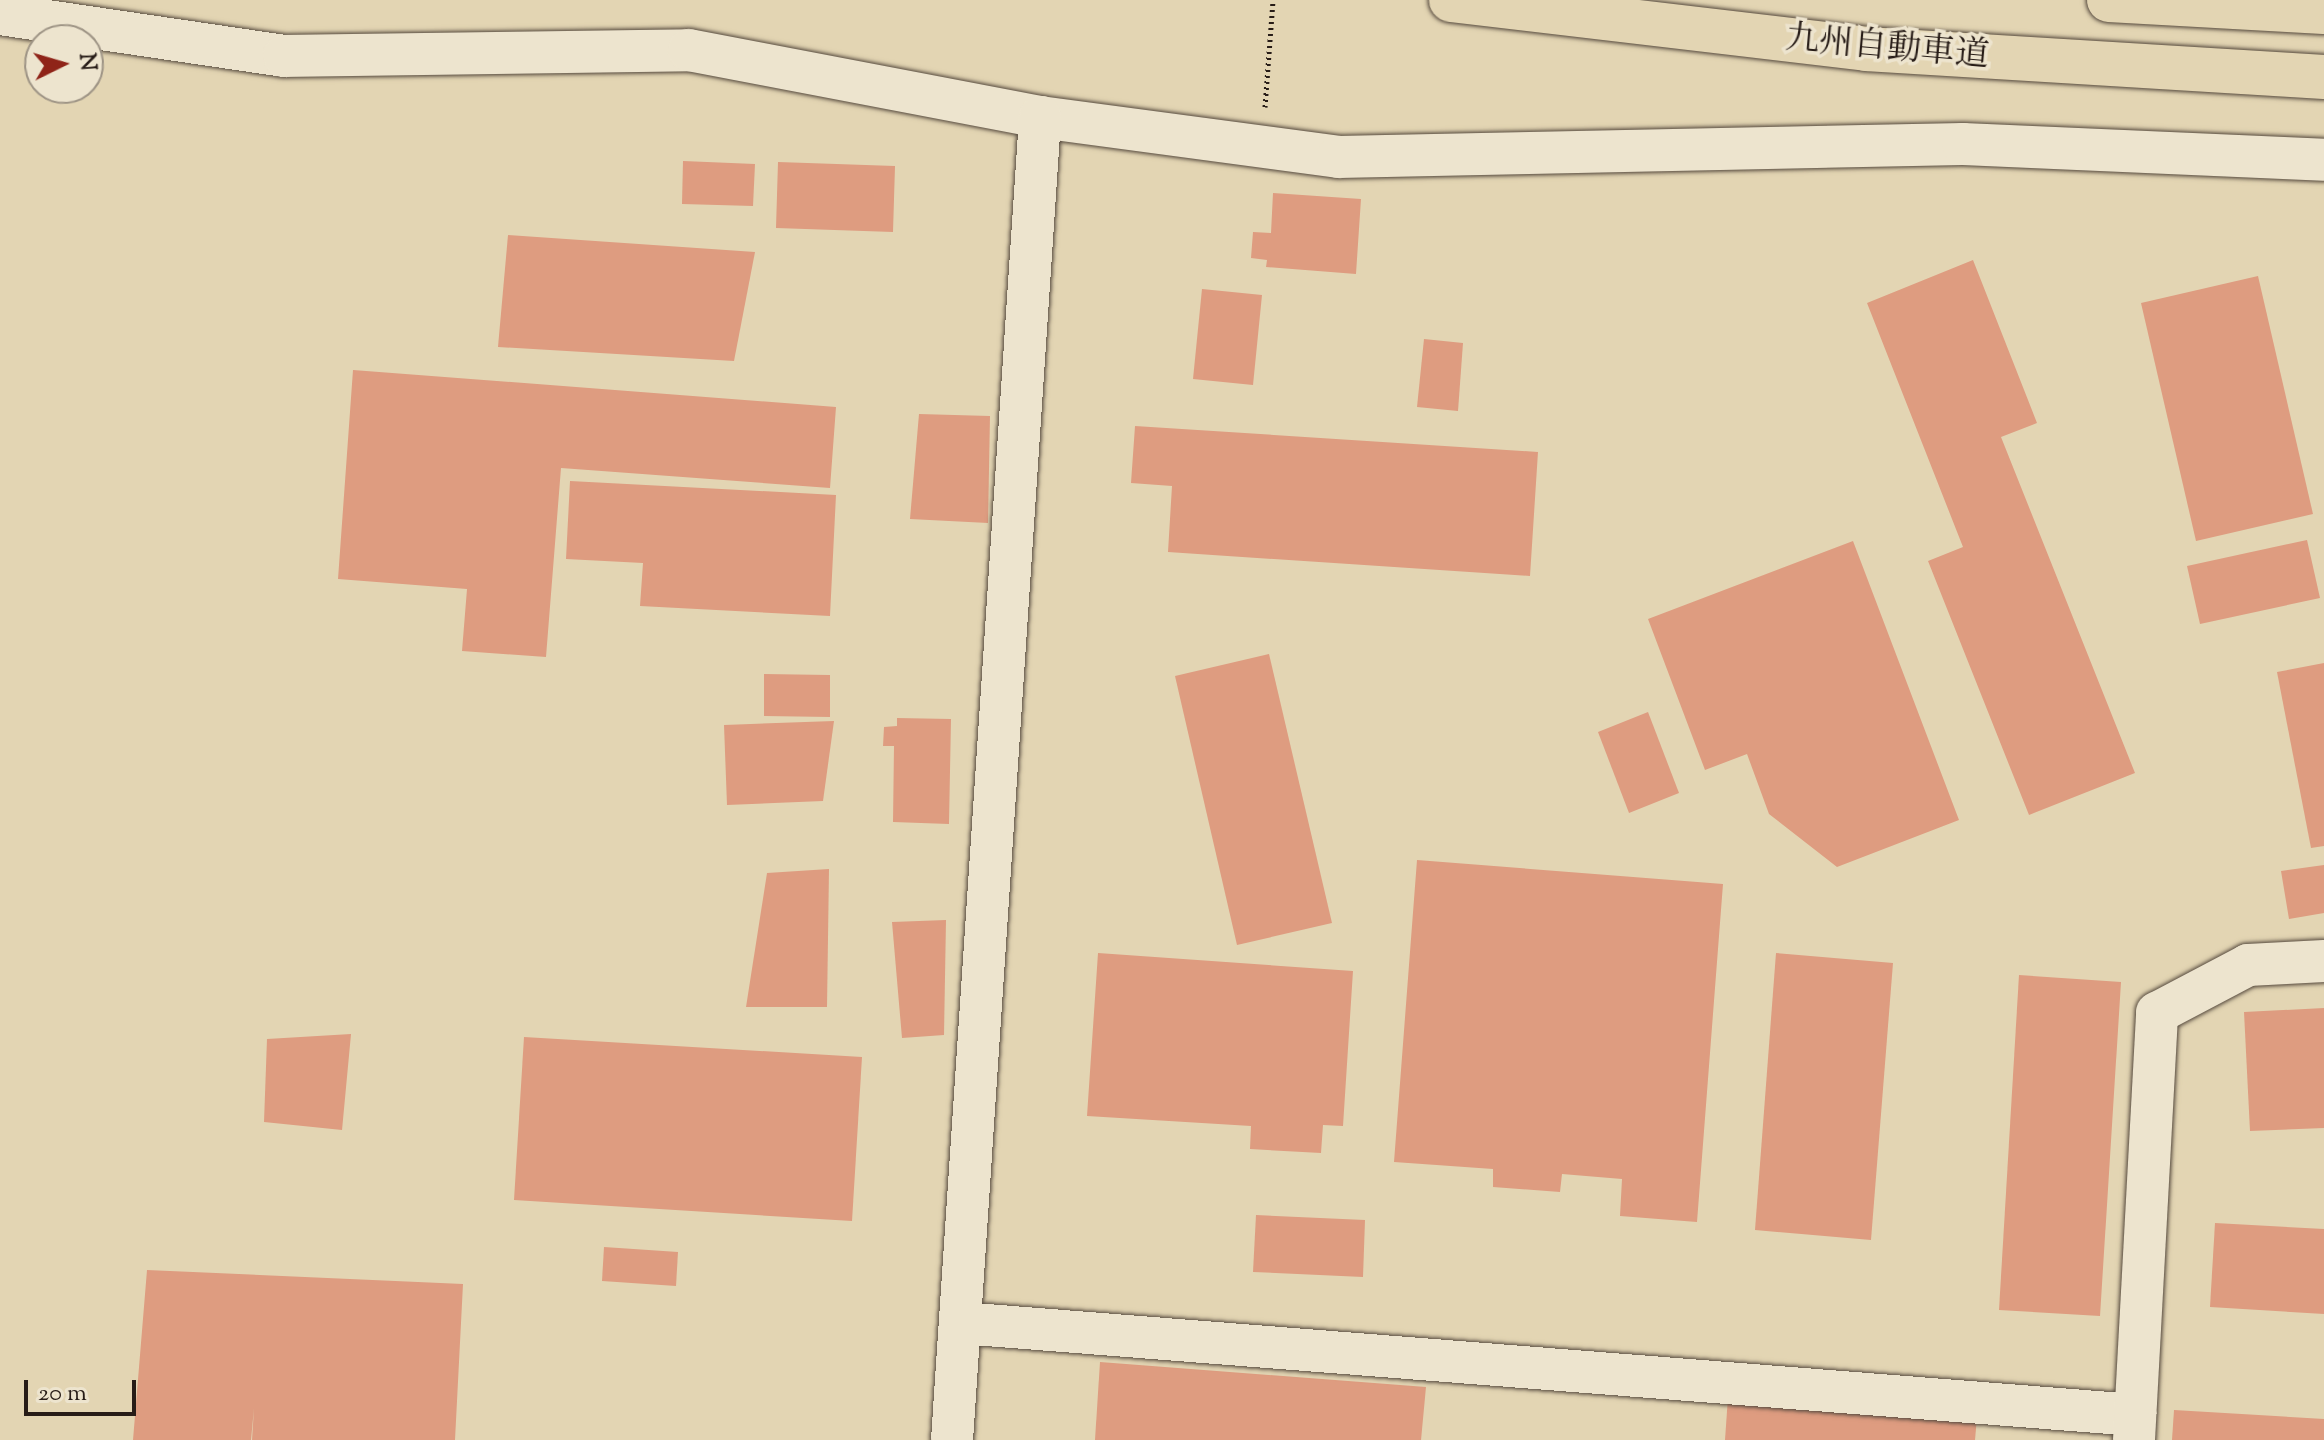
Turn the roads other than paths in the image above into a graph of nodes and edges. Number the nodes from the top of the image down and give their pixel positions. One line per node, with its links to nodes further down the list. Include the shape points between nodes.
1 (1451, 0): 5 (highway, 九州自動車道)
2 (2109, 0): 3 (highway)
3 (2324, 12)
4 (0, 14): 8 (street, via 284,56 689,50)
5 (1866, 49): 6 (highway, 九州自動車道); 7 (highway, via 2146,90)
6 (2324, 77)
7 (2324, 104)
8 (1040, 117): 9 (street, via 1338,157 1963,144); 11 (street)
9 (2324, 160)
10 (2324, 961): 12 (street, via 2248,965 2157,1013)
11 (961, 1323): 12 (street); 13 (street)
12 (2135, 1428)
13 (952, 1440)

